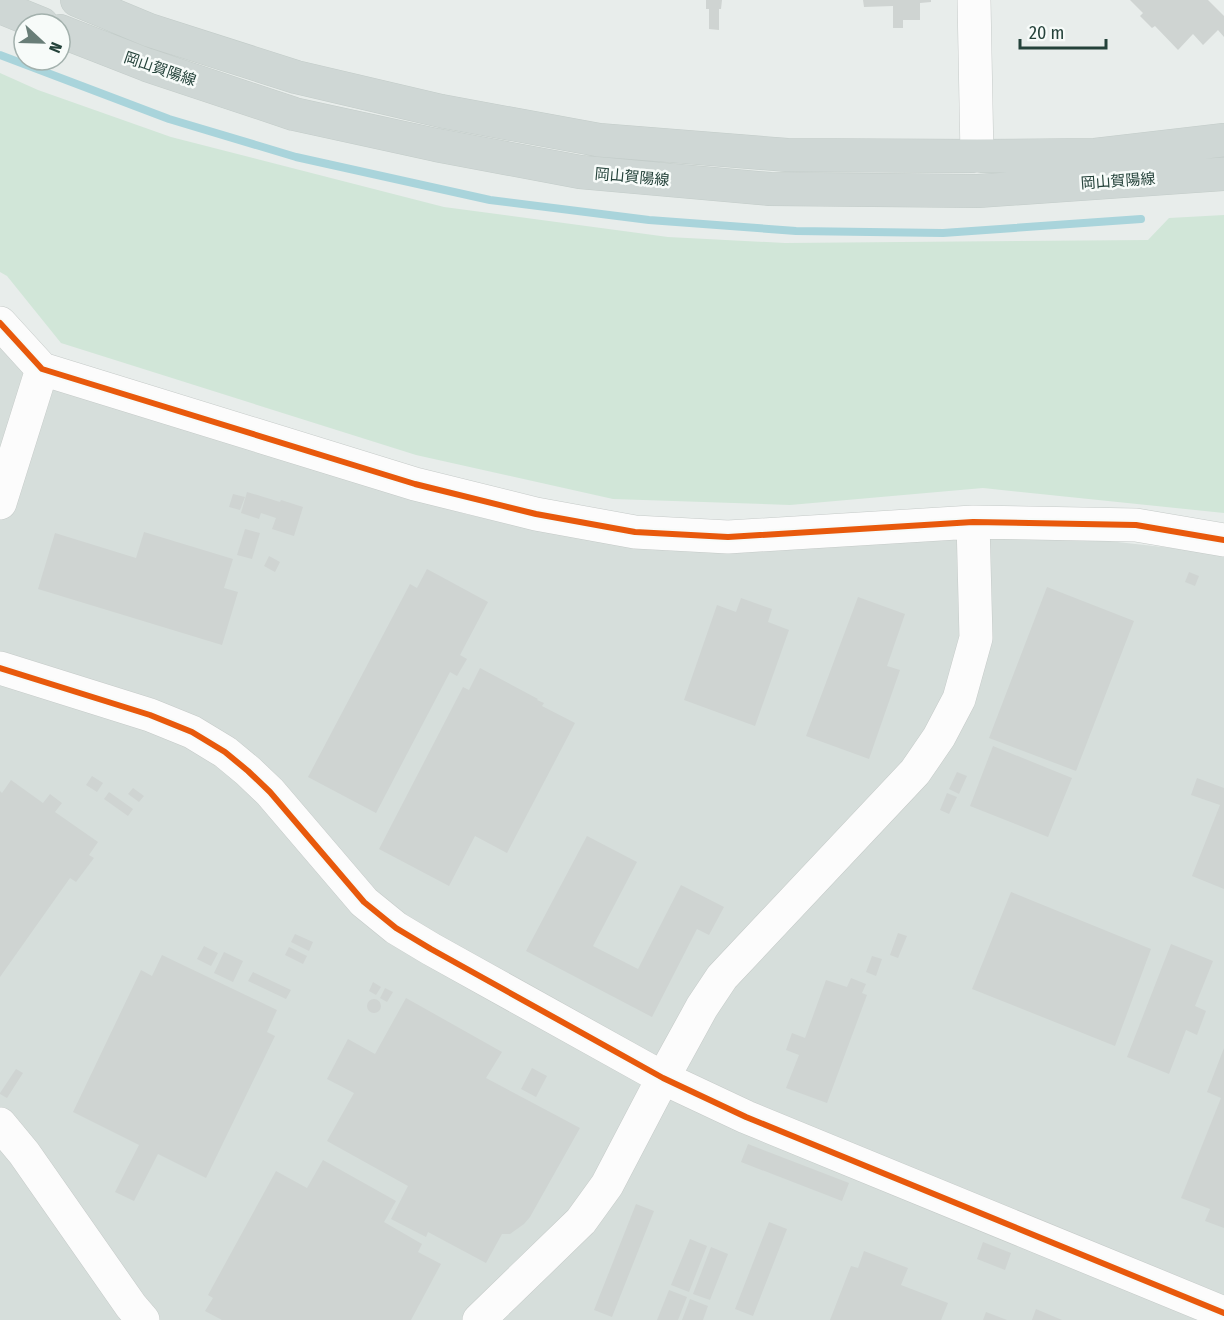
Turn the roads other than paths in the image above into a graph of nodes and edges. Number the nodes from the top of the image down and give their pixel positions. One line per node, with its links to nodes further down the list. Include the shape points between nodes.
1 (77, 0): 5 (main road, 岡山賀陽線, via 149,30 296,77 441,111 588,138 787,154)
2 (974, 0): 5 (street)
3 (72, 36): 6 (main road, 岡山賀陽線, via 294,114 580,172 770,189 978,191)
4 (1224, 140): 5 (main road, 岡山賀陽線, via 1095,155)
5 (977, 156)
6 (1224, 174)
7 (0, 323): 8 (street)
8 (42, 369): 9 (street); 10 (street, via 415,484 536,514 635,532 728,537)
9 (0, 503)
10 (973, 522): 11 (street, via 1136,525); 13 (street, via 976,638 959,699 939,737 915,772 722,977)
11 (1224, 540)
12 (0, 668): 13 (street, via 150,715 217,747 270,792 364,902 396,928)
13 (663, 1078): 15 (street, via 746,1118); 17 (street, via 607,1185 581,1221)
14 (0, 1124): 16 (street)
15 (1224, 1313)
16 (143, 1320)
17 (479, 1320)

